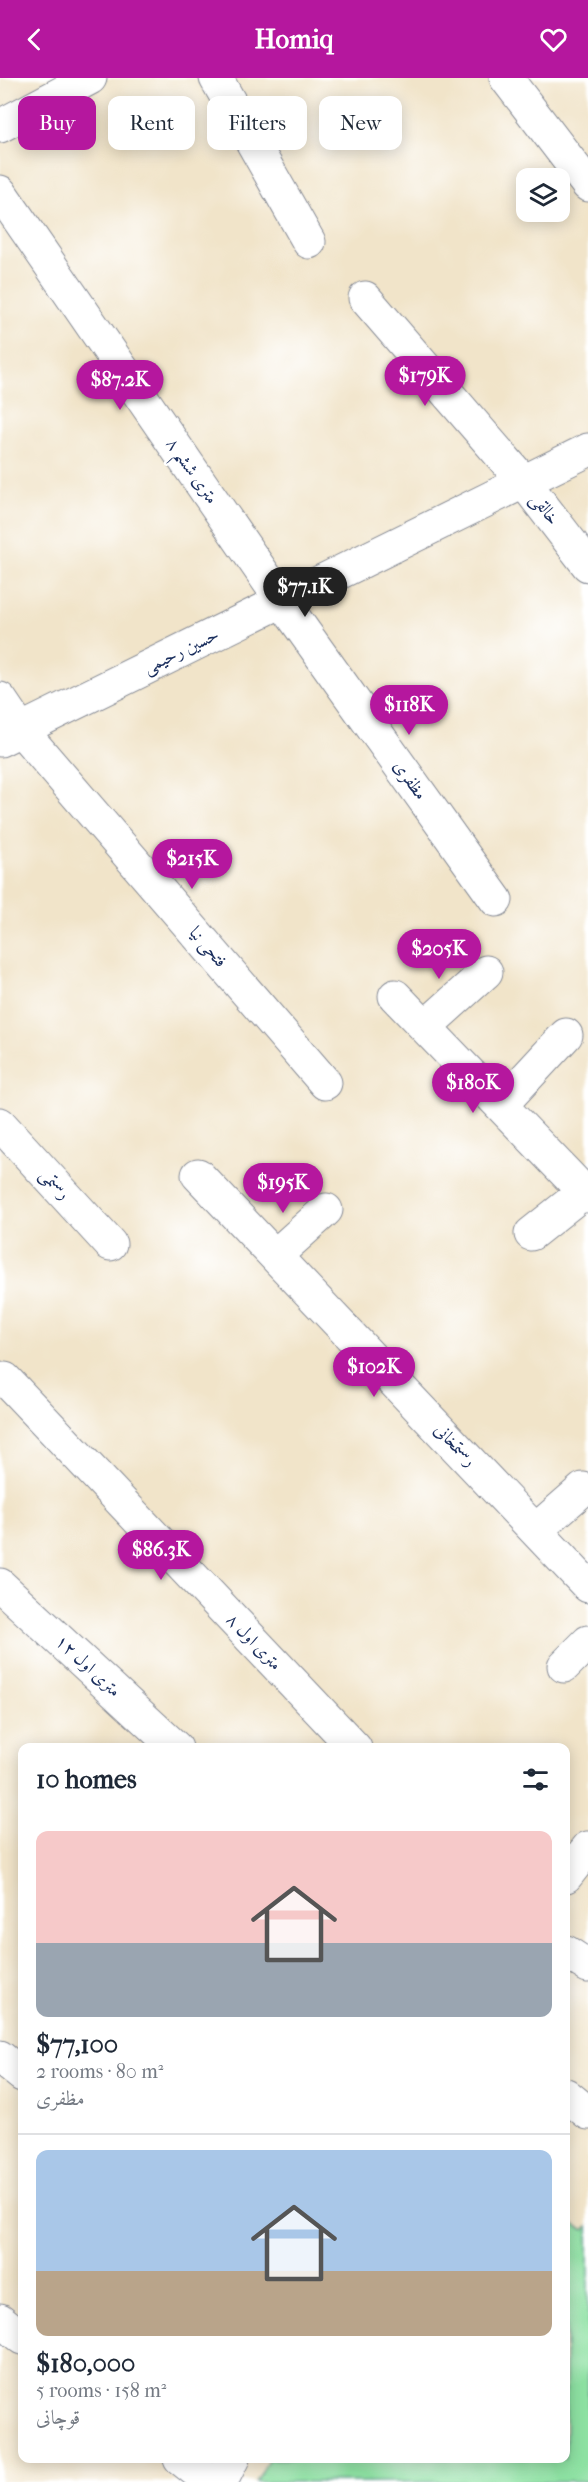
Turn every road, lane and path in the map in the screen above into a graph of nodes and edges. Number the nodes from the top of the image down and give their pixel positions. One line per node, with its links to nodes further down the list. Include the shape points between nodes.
1 (90, 78): 4 (street)
2 (216, 78): 7 (street)
3 (506, 78): 5 (street)
4 (0, 126)
5 (588, 185)
6 (0, 192): 12 (street, ۸ متری ششم)
7 (309, 242)
8 (365, 298): 10 (street, خالقی)
9 (588, 450): 10 (street, حسین رحیمی)
10 (524, 482): 11 (street, خالقی); 12 (street, حسین رحیمی)
11 (588, 565)
12 (282, 601): 14 (street, حسین رحیمی); 15 (street, مظفری)
13 (0, 699): 14 (street, فتحی نیا)
14 (10, 735): 20 (street, فتحی نیا)
15 (496, 900)
16 (486, 972): 18 (street)
17 (395, 996): 18 (street)
18 (425, 1027): 21 (street)
19 (566, 1035): 21 (street)
20 (325, 1083)
21 (501, 1105): 24 (street)
22 (0, 1124): 27 (street, رستمی)
23 (198, 1174): 28 (street, رستمخانی)
24 (586, 1194): 26 (street)
25 (326, 1210): 28 (street)
26 (531, 1234)
27 (110, 1244)
28 (275, 1256): 31 (street, رستمخانی)
29 (5, 1379): 37 (street, ۸ متری اول)
30 (583, 1489): 31 (street)
31 (536, 1530): 33 (street, رستمخانی)
32 (0, 1585): 36 (street, ۱۲ متری اول)
33 (588, 1586)
34 (588, 1642): 35 (street)
35 (564, 1666)
36 (171, 1743)
37 (350, 1743)
38 (588, 1848): 39 (street)
39 (570, 1871)
40 (570, 1955): 41 (street)
41 (588, 1966)
42 (0, 2057): 43 (street)
43 (18, 2072)
44 (570, 2098): 45 (street)
45 (588, 2113)
46 (0, 2320): 47 (street)
47 (18, 2335)
48 (186, 2463): 50 (street)
49 (230, 2463): 51 (street)
50 (210, 2482)
51 (221, 2482)

